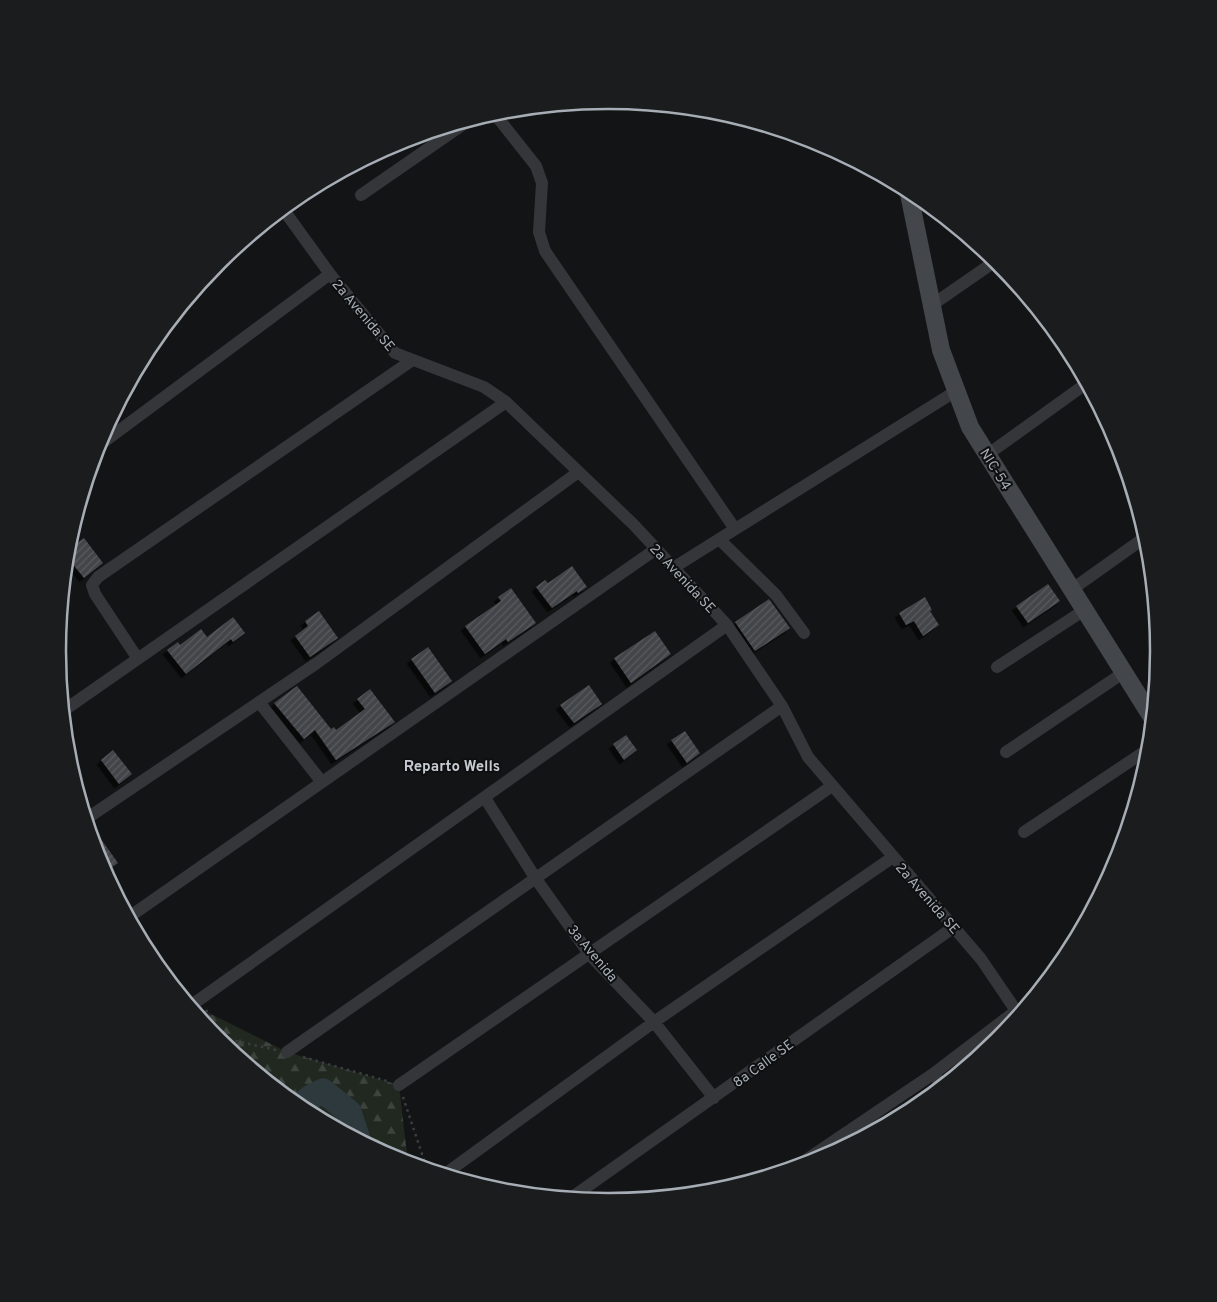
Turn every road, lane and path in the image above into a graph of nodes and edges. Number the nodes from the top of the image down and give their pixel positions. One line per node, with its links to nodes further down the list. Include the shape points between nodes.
1 (499, 120): 16 (street, via 536,166 542,182 539,232 545,251)
2 (452, 132): 3 (street)
3 (361, 195)
4 (910, 200): 8 (main road, NIC-54 / NIC-54)
5 (287, 214): 7 (street, 2a Avenida SE)
6 (989, 265): 8 (street)
7 (330, 274): 9 (street, 2a Avenida SE, via 395,353); 13 (street)
8 (932, 305): 11 (main road, NIC-54 / NIC-54, via 941,350)
9 (411, 361): 12 (street, 2a Avenida SE, via 484,387); 25 (street, via 98,577 92,585 95,594)
10 (1082, 387): 14 (street)
11 (956, 391): 14 (main road, NIC-54 / NIC-54, via 970,427); 16 (street)
12 (506, 402): 15 (street, 2a Avenida SE); 25 (street)
13 (111, 437)
14 (987, 455): 21 (main road, NIC-54 / NIC-54)
15 (577, 473): 19 (street, 2a Avenida SE); 28 (street)
16 (735, 529): 17 (street)
17 (719, 539): 20 (street); 24 (street, via 776,595)
18 (1139, 541): 21 (street)
19 (656, 549): 20 (street, 2a Avenida SE); 34 (street)
20 (673, 568): 23 (street, 2a Avenida SE)
21 (1070, 590): 22 (main road, NIC-54 / NIC-54)
22 (1083, 611): 26 (street); 27 (main road, NIC-54 / NIC-54)
23 (727, 625): 29 (street, 2a Avenida SE); 36 (street)
24 (804, 633)
25 (138, 660): 30 (street)
26 (997, 667)
27 (1123, 673): 31 (main road, NIC-54 / NIC-54); 32 (street)
28 (259, 702): 34 (street); 37 (street)
29 (782, 706): 35 (street, 2a Avenida SE, via 808,757); 40 (street)
30 (69, 707)
31 (1147, 710)
32 (1006, 752)
33 (1140, 754): 38 (street)
34 (322, 781): 41 (street)
35 (832, 786): 39 (street, 2a Avenida SE); 43 (street)
36 (485, 798): 40 (street, 3a Avenida); 44 (street)
37 (92, 815)
38 (1024, 832)
39 (893, 857): 42 (street, 2a Avenida SE); 48 (street)
40 (536, 880): 43 (street, 3a Avenida); 51 (street)
41 (134, 913)
42 (954, 927): 46 (street, 2a Avenida SE); 55 (street, 8a Calle SE)
43 (590, 955): 48 (street, 3a Avenida); 54 (street)
44 (195, 1002)
45 (199, 1006): 47 (path, via 204,1008)
46 (1016, 1009)
47 (212, 1020)
48 (654, 1022): 55 (street, 3a Avenida); 58 (street)
49 (999, 1026): 52 (street)
50 (231, 1040): 51 (path)
51 (287, 1052): 54 (path)
52 (933, 1074): 53 (street); 56 (street)
53 (939, 1081)
54 (399, 1084): 57 (path)
55 (714, 1098): 59 (street, 8a Calle SE)
56 (843, 1140)
57 (423, 1160)
58 (451, 1170)
59 (579, 1192)

